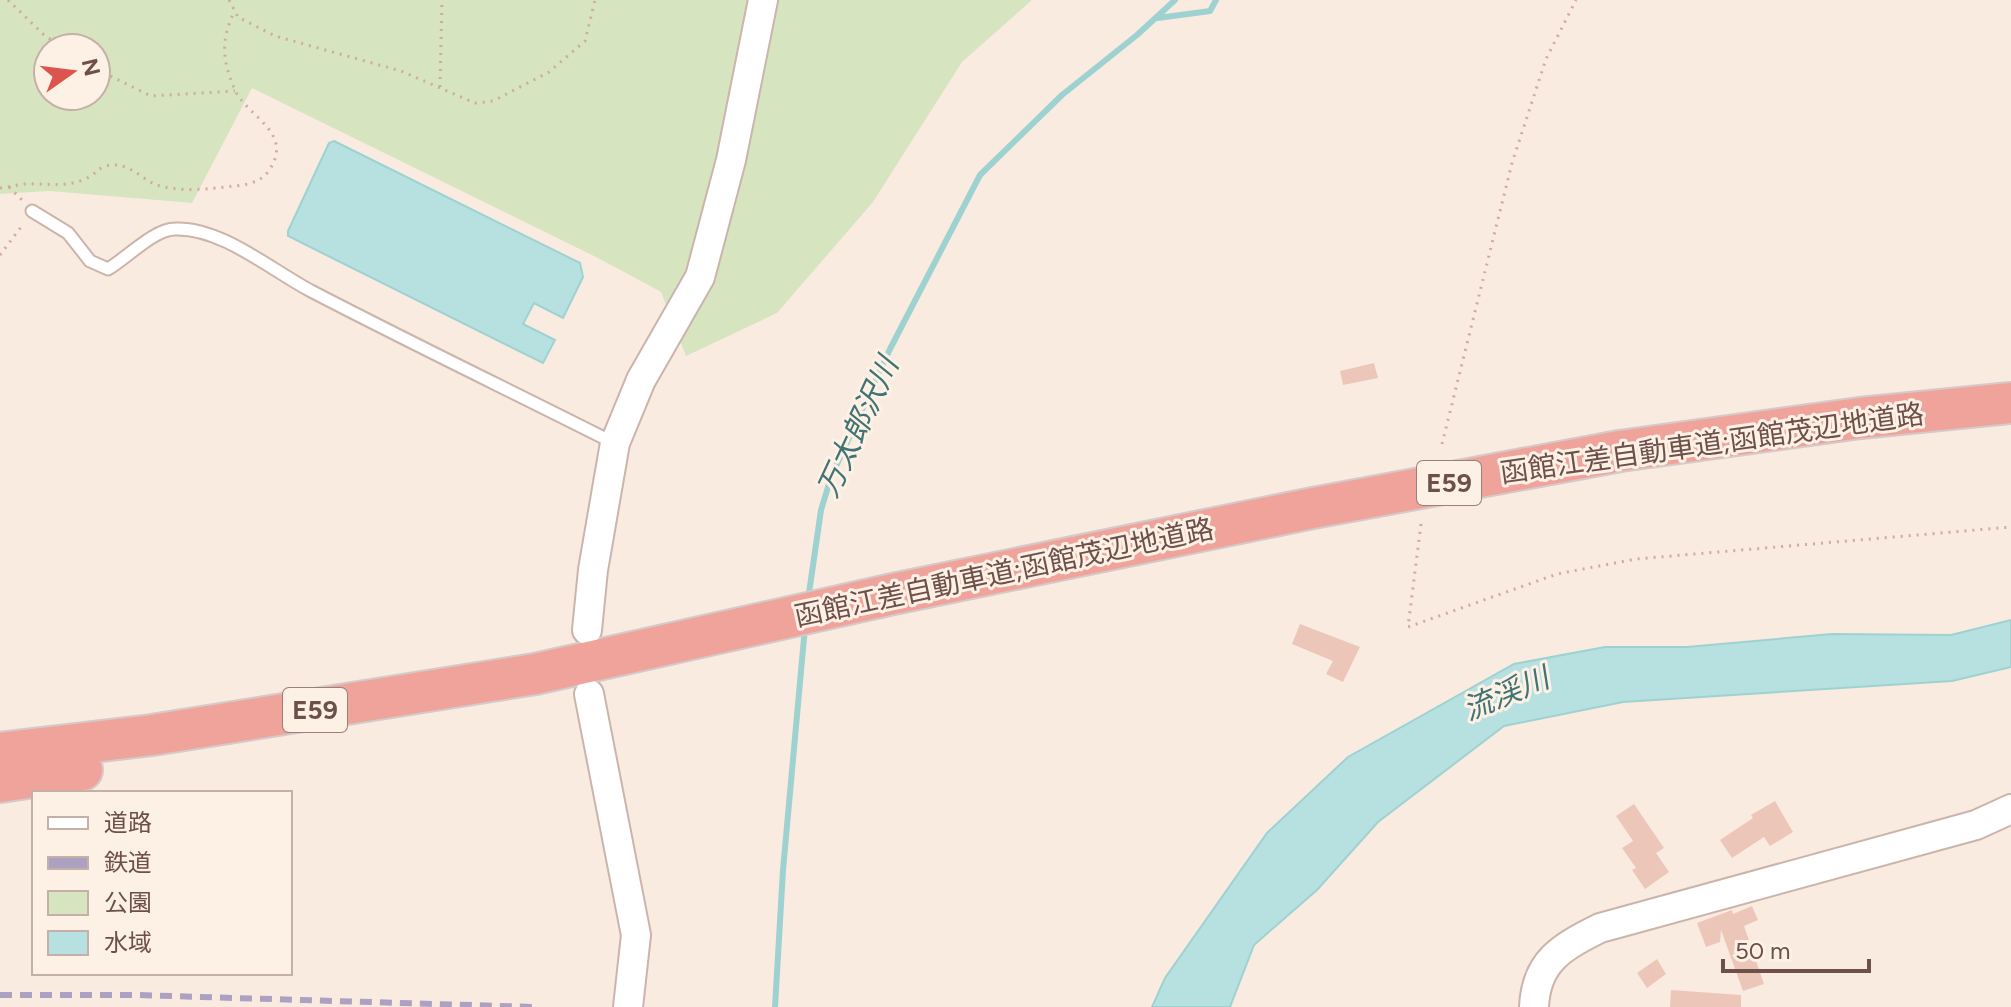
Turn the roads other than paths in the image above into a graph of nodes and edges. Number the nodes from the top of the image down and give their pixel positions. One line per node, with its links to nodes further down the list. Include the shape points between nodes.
1 (763, 0): 4 (street, via 731,160 700,277 641,380)
2 (32, 211): 4 (lane, via 68,233 90,261 108,269 172,229 207,232 308,289)
3 (2011, 403): 6 (highway, 函館江差自動車道;函館茂辺地道路 / E59, via 1620,451 1313,508)
4 (615, 443): 5 (street)
5 (587, 630)
6 (477, 684): 9 (highway, 函館江差自動車道;函館茂辺地道路 / E59); 11 (highway, via 100,768)
7 (589, 694): 13 (street, via 636,935)
8 (0, 732): 9 (highway)
9 (152, 735): 10 (highway, 函館江差自動車道;函館茂辺地道路 / E59)
10 (0, 753)
11 (0, 782)
12 (2009, 813): 14 (street, via 1600,928 1553,956 1535,988)
13 (628, 1007)
14 (1534, 1007)

